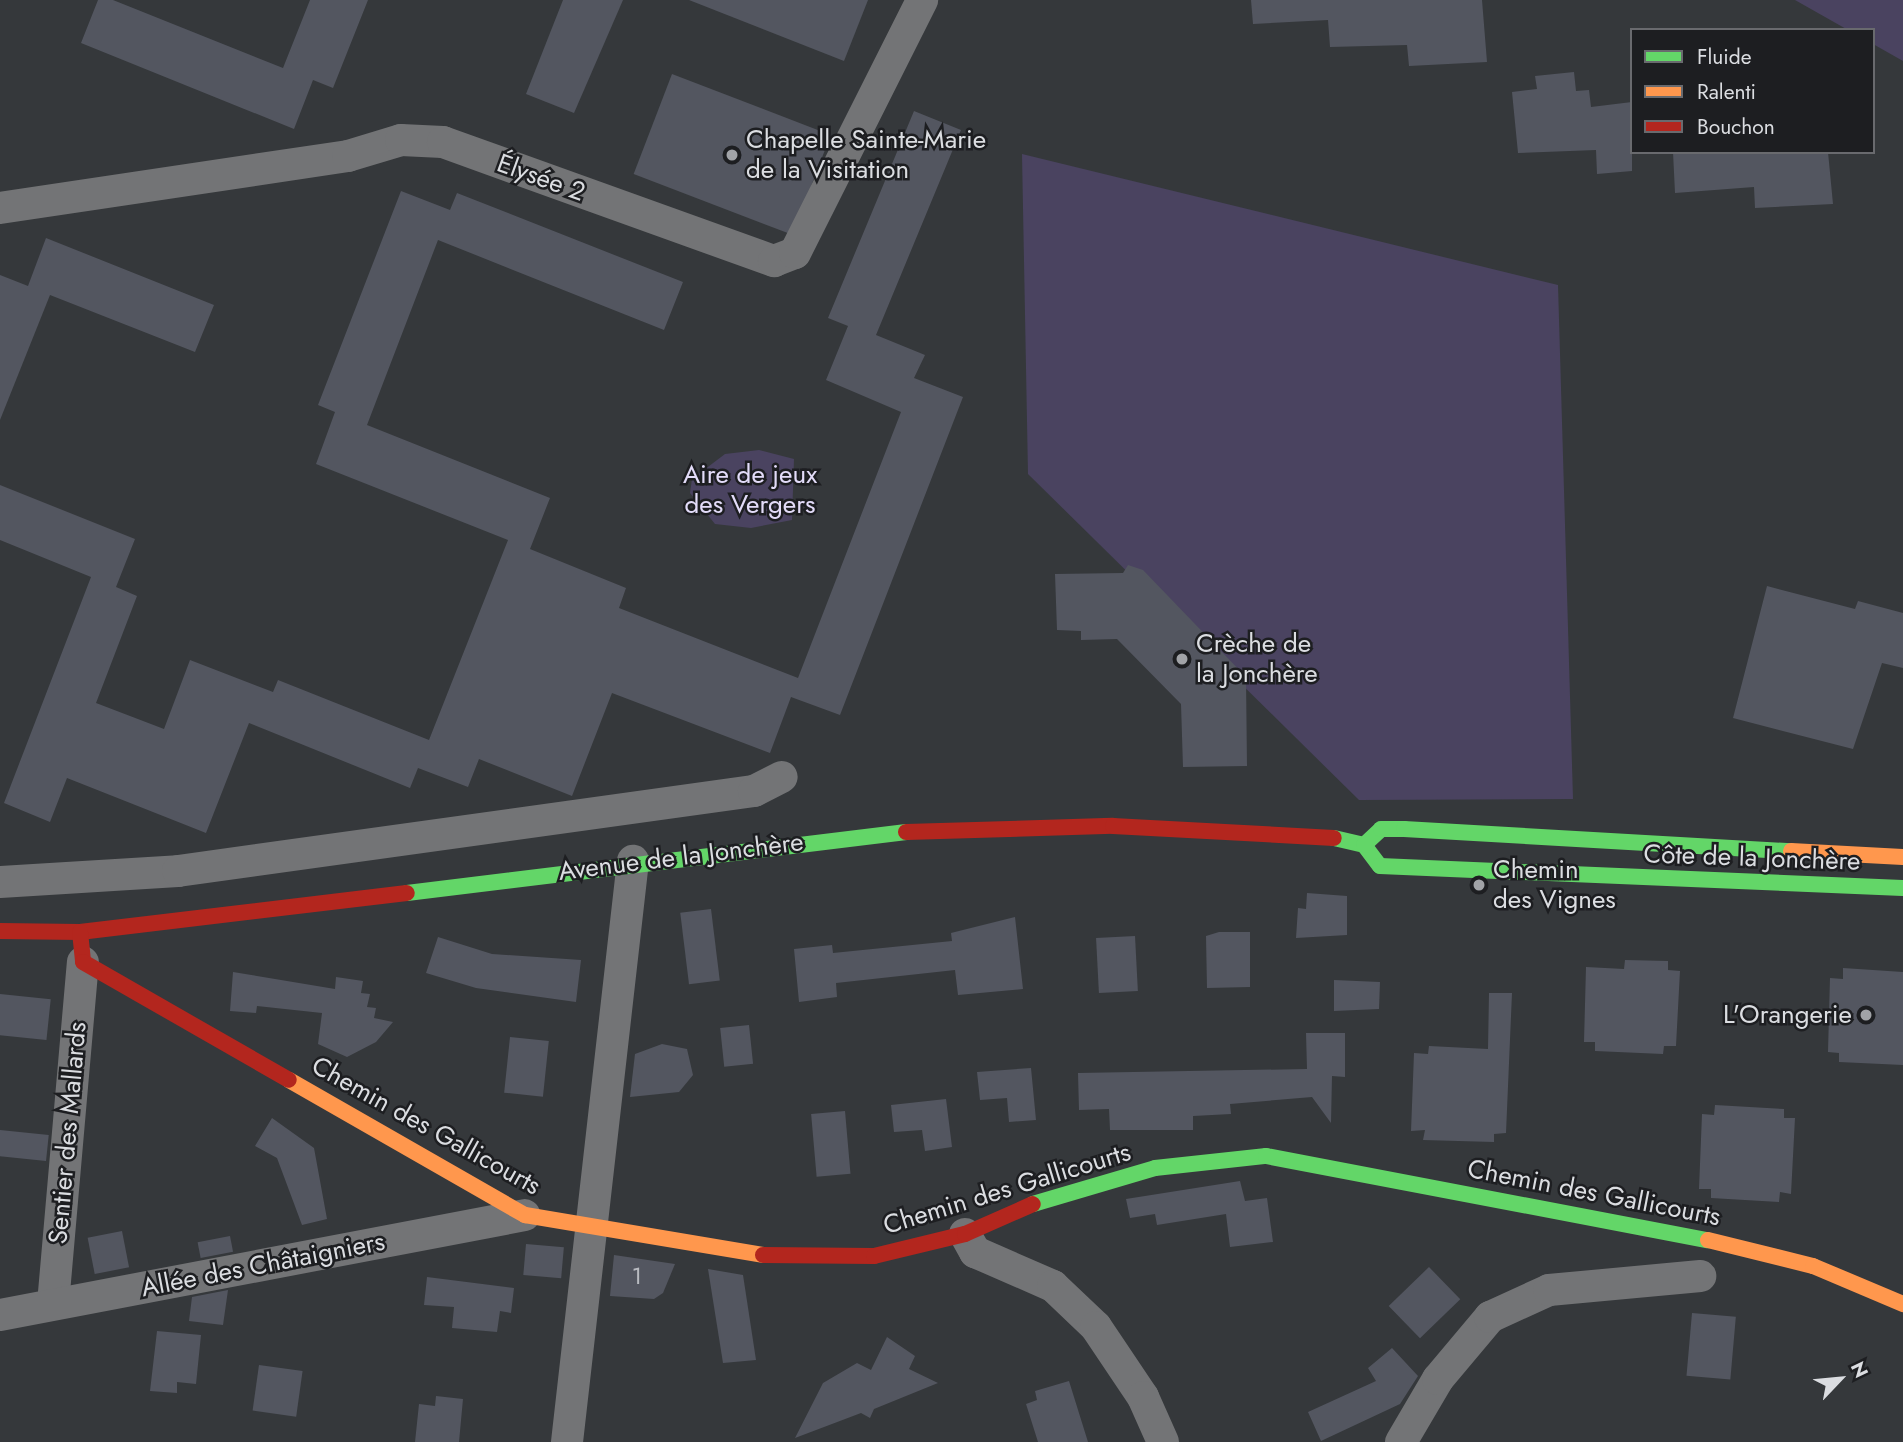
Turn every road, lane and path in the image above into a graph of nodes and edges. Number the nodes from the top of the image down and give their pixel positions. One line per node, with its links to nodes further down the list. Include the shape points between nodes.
1 (922, 0): 2 (street, Élysée 2, via 795,253 775,261 443,142 384,145 348,156)
2 (0, 208)
3 (782, 777): 8 (street, via 754,790 178,871)
4 (1364, 845): 5 (street, Côte de la Jonchère, via 1381,829); 6 (street, Avenue de la Jonchère, via 1320,834 1113,826 936,830); 7 (street, Avenue de la Jonchère, via 1380,866)
5 (1903, 857)
6 (633, 861): 11 (street, Avenue de la Jonchère, via 295,910); 13 (street)
7 (1599, 876): 9 (street, Côte de la Jonchère)
8 (0, 882)
9 (1903, 888)
10 (0, 931): 11 (street, Avenue de la Jonchère)
11 (81, 947): 12 (street, Chemin des Gallicourts); 16 (street, Sentier des Mallards)
12 (525, 1215): 13 (street, Chemin des Gallicourts); 16 (street, Allée des Châtaigniers)
13 (592, 1225): 14 (street, Chemin des Gallicourts, via 773,1257 874,1256); 19 (street)
14 (965, 1234): 17 (street, Chemin des Gallicourts, via 1048,1198 1155,1168 1266,1156 1654,1226 1813,1266); 20 (street, via 975,1252 1053,1286 1096,1327 1143,1397)
15 (1700, 1276): 21 (street, via 1549,1290 1490,1317 1438,1379)
16 (53, 1304): 18 (street, Allée des Châtaigniers)
17 (1903, 1304)
18 (0, 1315)
19 (567, 1442)
20 (1163, 1442)
21 (1401, 1442)

